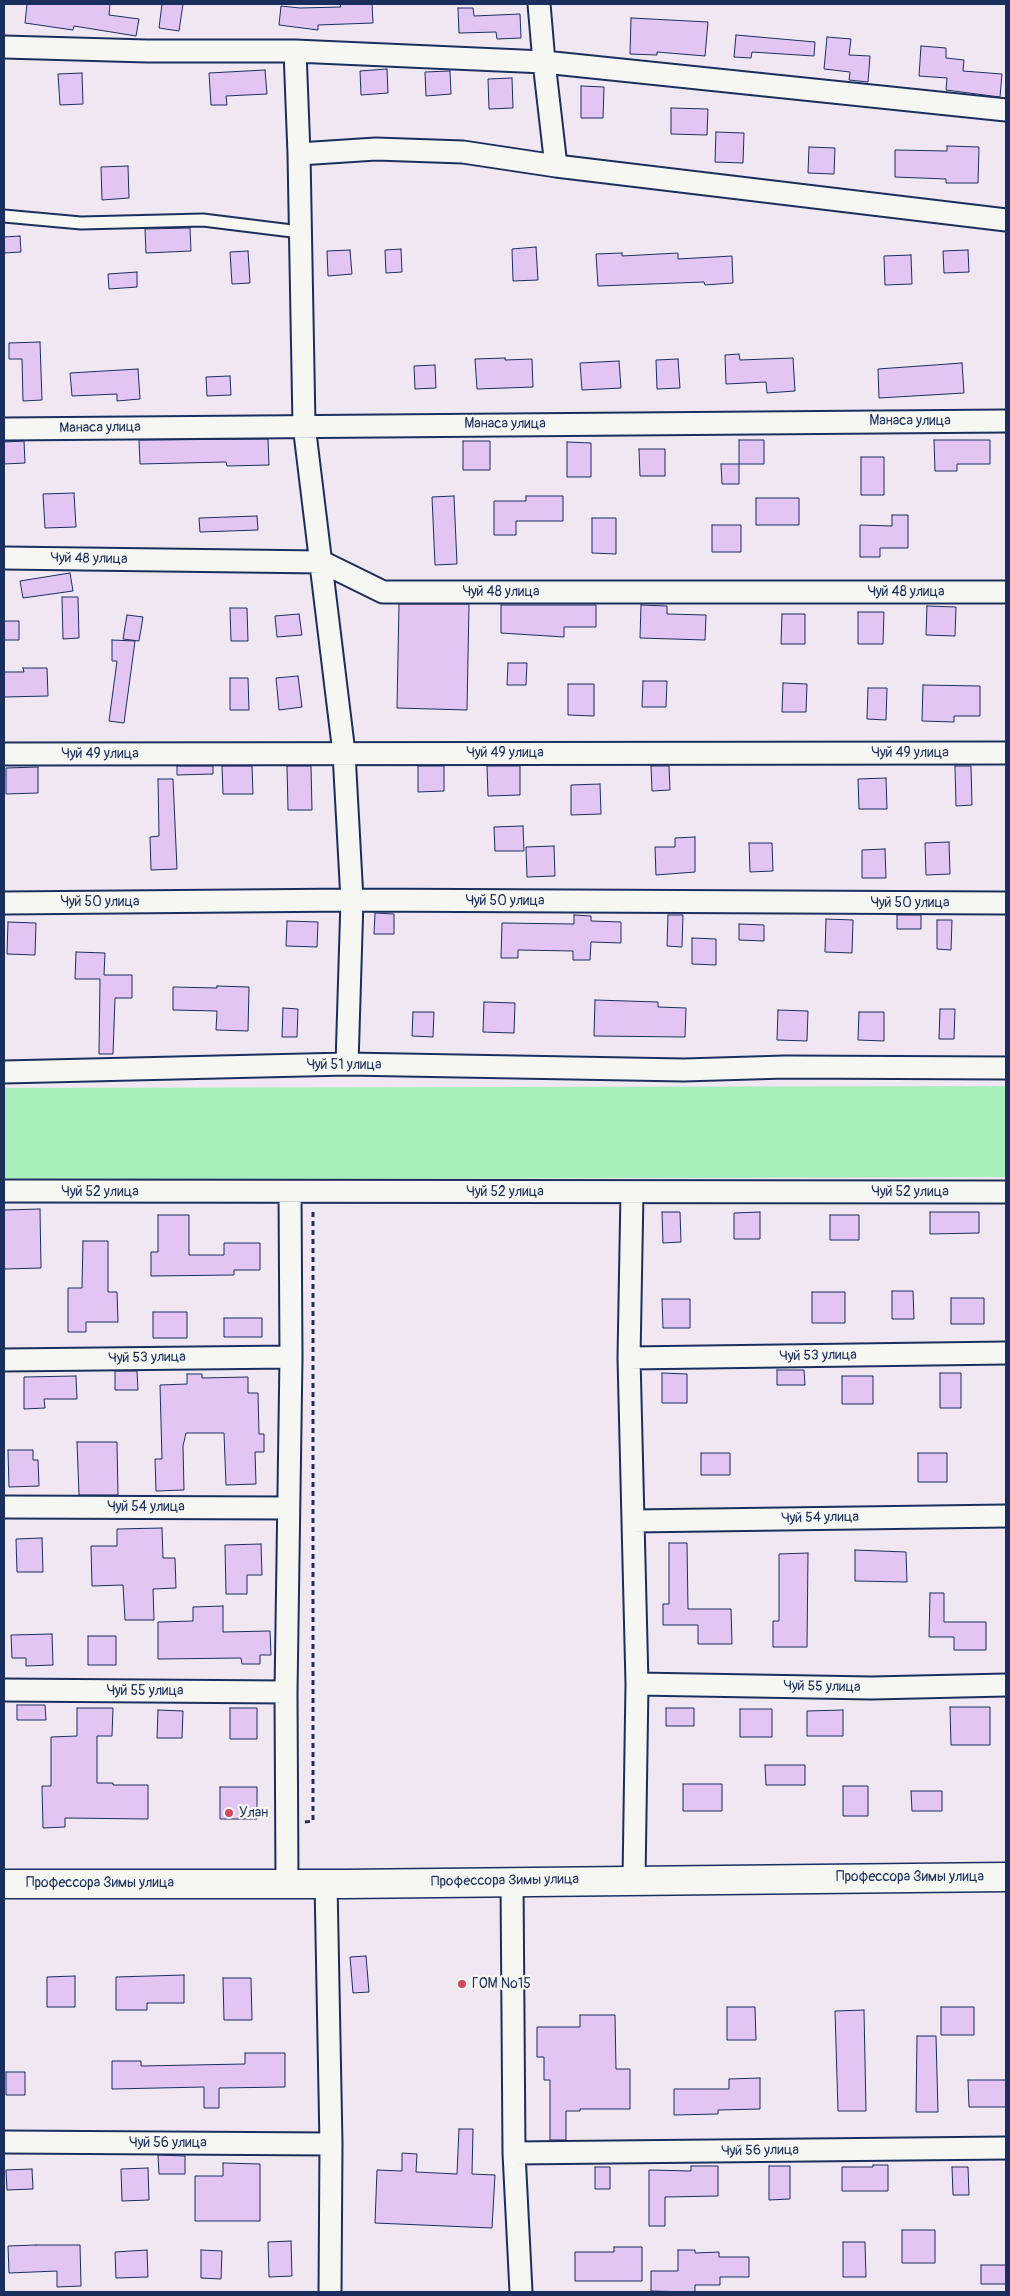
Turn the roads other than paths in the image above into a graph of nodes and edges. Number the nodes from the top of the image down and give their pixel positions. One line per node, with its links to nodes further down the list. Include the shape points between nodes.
1 (539, 4): 4 (street)
2 (4, 48): 3 (street, via 147,52)
3 (294, 51): 4 (street); 6 (street)
4 (544, 62): 5 (street); 7 (street)
5 (1006, 110)
6 (299, 154): 7 (street, via 376,149 464,152); 10 (street)
7 (556, 166): 9 (street)
8 (4, 216): 10 (lane, via 81,223 203,220)
9 (1006, 220)
10 (300, 232): 12 (street)
11 (1006, 421): 12 (street, Манаса улица)
12 (304, 425): 13 (street, Манаса улица); 15 (street)
13 (4, 429)
14 (4, 558): 15 (street, Чуй 48 улица)
15 (322, 562): 16 (street, Чуй 48 улица, via 382,592); 17 (street)
16 (1006, 592)
17 (344, 753): 18 (street, Чуй 49 улица); 19 (street, Чуй 49 улица); 20 (street)
18 (1006, 753)
19 (4, 754)
20 (352, 900): 21 (street, Чуй 50 улица); 22 (street, Чуй 50 улица); 23 (street)
21 (4, 903)
22 (1006, 903)
23 (347, 1064): 24 (street, Чуй 51 улица, via 684,1070); 25 (street, Чуй 51 улица)
24 (1006, 1068)
25 (4, 1072)
26 (4, 1191): 27 (street, Чуй 52 улица)
27 (290, 1192): 28 (street, Чуй 52 улица); 31 (street)
28 (632, 1192): 29 (street, Чуй 52 улица); 32 (street)
29 (1006, 1192)
30 (1006, 1353): 32 (street, Чуй 53 улица)
31 (291, 1357): 33 (street, Чуй 53 улица); 35 (street)
32 (629, 1358): 37 (street)
33 (4, 1360)
34 (4, 1507): 35 (street, Чуй 54 улица)
35 (287, 1508): 41 (street)
36 (1006, 1516): 37 (street, Чуй 54 улица)
37 (633, 1521): 38 (street)
38 (637, 1684): 39 (street, Чуй 55 улица, via 872,1688); 43 (street)
39 (1006, 1685)
40 (4, 1690): 41 (street, Чуй 55 улица)
41 (286, 1692): 45 (street)
42 (1006, 1877): 43 (street, Профессора Зимы улица)
43 (634, 1879): 44 (street, Профессора Зимы улица)
44 (512, 1880): 46 (street, Профессора Зимы улица); 51 (street)
45 (287, 1883): 46 (street, Профессора Зимы улица); 47 (street, Профессора Зимы улица)
46 (326, 1883): 49 (street)
47 (4, 1884)
48 (4, 2142): 49 (street, Чуй 56 улица)
49 (331, 2144): 52 (street)
50 (1006, 2148): 51 (street, Чуй 56 улица)
51 (514, 2153): 53 (street)
52 (330, 2292)
53 (521, 2292)

